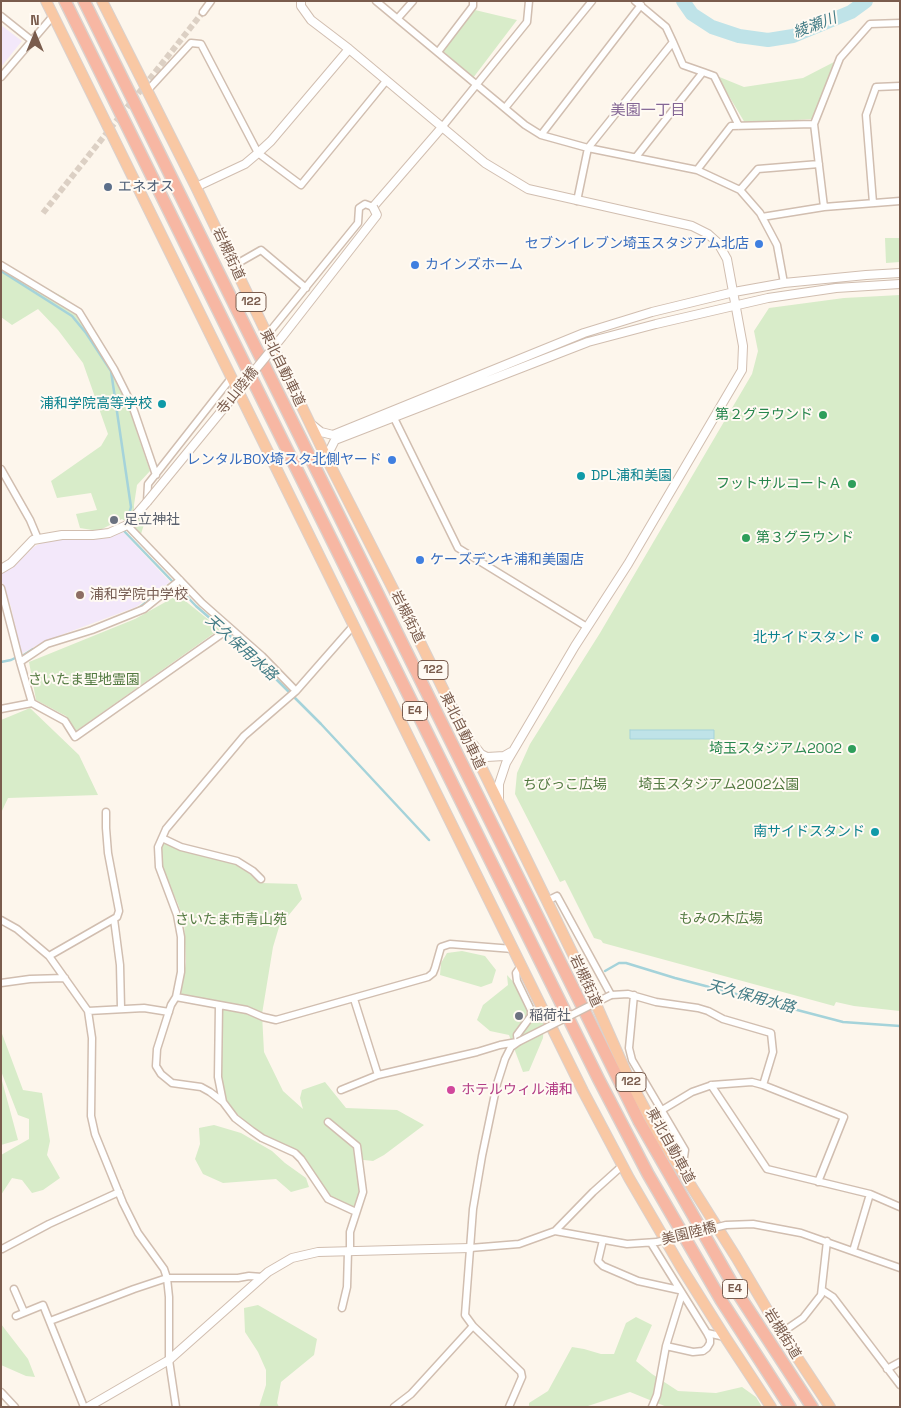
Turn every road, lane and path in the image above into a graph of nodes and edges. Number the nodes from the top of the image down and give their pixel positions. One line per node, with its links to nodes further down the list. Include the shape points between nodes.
1 (46, 1): 15 (highway)
2 (65, 1): 148 (highway, E4, via 595,1072 648,1174 721,1300)
3 (84, 1): 149 (highway, 東北自動車道 / E4, via 631,1105 737,1292)
4 (102, 1): 27 (highway, 岩槻街道 / 122)
5 (211, 1): 13 (street)
6 (302, 1): 20 (street, via 301,6 312,20)
7 (376, 1): 16 (street)
8 (413, 1): 16 (street)
9 (473, 1): 21 (street, via 473,6)
10 (529, 1): 25 (street, via 527,22)
11 (592, 1): 28 (street)
12 (638, 3): 19 (street, via 666,27); 32 (street)
13 (203, 12)
14 (1, 16): 18 (street)
15 (53, 16): 18 (street); 55 (highway)
16 (398, 18): 21 (street)
17 (900, 23): 29 (street, via 870,24 840,58)
18 (31, 40): 23 (street)
19 (672, 42): 22 (street, via 683,65); 33 (street)
20 (349, 50): 24 (street); 34 (street)
21 (438, 52): 25 (street)
22 (703, 72): 31 (street, via 714,76); 35 (street)
23 (1, 77)
24 (386, 82): 30 (street); 34 (street, via 301,185)
25 (476, 85): 28 (street); 30 (street)
26 (900, 86): 42 (street, via 876,87 866,115)
27 (147, 91): 34 (street, via 191,43 201,44); 38 (highway, 岩槻街道 / 122)
28 (505, 108): 32 (street)
29 (814, 124): 31 (street); 36 (street)
30 (443, 126): 40 (street, via 485,163 528,188); 44 (street)
31 (739, 126): 37 (street, via 731,126)
32 (540, 135): 33 (street)
33 (588, 148): 35 (street); 40 (street)
34 (258, 153): 38 (street, via 245,164)
35 (636, 157): 37 (street)
36 (819, 164): 39 (street, via 758,168); 43 (street)
37 (697, 170): 39 (street)
38 (196, 187): 47 (highway, 岩槻街道 / 122)
39 (740, 190): 45 (street)
40 (577, 200): 52 (street, via 692,226 708,234 718,243 727,259)
41 (900, 201): 42 (street)
42 (873, 203): 43 (street)
43 (824, 206): 45 (street)
44 (373, 207): 51 (street, via 365,204 359,208 358,223); 61 (street, 寺山陸橋, bridge, via 377,214 282,337)
45 (762, 217): 49 (street, via 777,245)
46 (1, 265): 60 (street, via 80,312 132,405)
47 (233, 266): 51 (street, via 261,250); 54 (highway, 岩槻街道 / 122)
48 (900, 273): 49 (street)
49 (784, 283): 52 (street)
50 (900, 284): 53 (street, via 836,288)
51 (306, 288): 54 (street)
52 (734, 292): 53 (street); 57 (street, via 584,333 333,435 321,432)
53 (736, 304): 56 (street, via 588,342); 68 (street, via 743,346 742,370 628,564)
54 (267, 335): 57 (highway, 岩槻街道 / 122)
55 (232, 377): 60 (street); 67 (highway)
56 (394, 418): 58 (street, via 335,440); 68 (street, via 458,548)
57 (309, 423): 58 (highway, 岩槻街道 / 122)
58 (329, 464): 74 (highway, 岩槻街道 / 122)
59 (1, 469): 63 (street)
60 (156, 475): 61 (street, via 148,484)
61 (147, 502): 62 (street)
62 (127, 525): 63 (street, via 109,533); 65 (street)
63 (38, 539): 64 (street)
64 (1, 569)
65 (180, 580): 69 (street); 70 (street, via 144,609 47,644)
66 (1, 588): 70 (street)
67 (354, 625): 71 (street); 83 (highway)
68 (587, 627): 75 (street)
69 (230, 628): 71 (street); 72 (street, via 74,737 65,721)
70 (20, 662): 72 (street)
71 (296, 691): 78 (street, via 238,742 166,828)
72 (32, 703): 73 (street)
73 (1, 709)
74 (466, 737): 75 (street, via 487,757 504,756); 76 (highway, 岩槻街道 / 122)
75 (513, 751): 76 (street, via 501,775)
76 (499, 803): 80 (highway, 岩槻街道 / 122)
77 (106, 812): 81 (street, via 108,853 119,911)
78 (162, 838): 79 (street, via 181,847 237,861); 90 (street, via 158,847 159,867 177,915 181,937 181,972)
79 (261, 879)
80 (546, 901): 88 (street, via 556,896); 98 (highway, 岩槻街道 / 122)
81 (114, 919): 84 (street); 93 (street)
82 (1, 920): 84 (street)
83 (513, 949): 85 (highway); 91 (street, via 450,944 441,947 433,973 428,977)
84 (49, 956): 86 (street)
85 (522, 966): 96 (street, via 516,973 517,981 531,1016 517,1035); 106 (highway)
86 (65, 978): 87 (street); 94 (street)
87 (1, 983)
88 (611, 995): 89 (street); 96 (street, bridge)
89 (634, 995): 97 (street); 100 (street, via 708,1011 770,1033 772,1052)
90 (176, 997): 92 (street); 95 (street)
91 (354, 999): 92 (street, via 276,1020); 99 (street)
92 (220, 1005): 103 (street, via 218,1077)
93 (121, 1008): 94 (street); 95 (street)
94 (88, 1011): 109 (street, via 92,1038 91,1116)
95 (169, 1012): 103 (street, via 157,1049 156,1066 172,1083 201,1087)
96 (518, 1042): 99 (street); 117 (street, via 511,1047 497,1084 480,1165)
97 (631, 1056): 98 (street); 104 (street)
98 (622, 1063): 107 (highway, 岩槻街道 / 122, via 658,1134)
99 (378, 1075): 102 (street)
100 (763, 1085): 101 (street, via 736,1082); 108 (street, via 844,1117)
101 (710, 1086): 104 (street, via 692,1092); 108 (street, via 767,1169)
102 (341, 1090)
103 (223, 1102): 112 (street, via 235,1118 252,1131 295,1153 328,1199)
104 (662, 1110): 107 (street, via 685,1150)
105 (328, 1122): 112 (street, via 357,1146 363,1192)
106 (623, 1165): 113 (street); 134 (highway)
107 (679, 1167): 133 (highway, 岩槻街道 / 122)
108 (818, 1182): 110 (street)
109 (119, 1192): 118 (street); 123 (street, via 138,1233)
110 (870, 1194): 111 (street); 119 (street)
111 (900, 1207)
112 (356, 1212): 120 (street)
113 (555, 1231): 114 (street, 美園陸橋); 117 (street, via 519,1244)
114 (603, 1240): 116 (street, 美園陸橋, via 627,1244); 126 (street, via 598,1261 603,1266 638,1281)
115 (827, 1241): 116 (street, 美園陸橋, bridge, via 754,1224 726,1225); 119 (street, 美園陸橋); 125 (street)
116 (654, 1242): 126 (street)
117 (470, 1248): 120 (street); 131 (street, via 465,1314)
118 (2, 1249)
119 (853, 1250): 121 (street, 美園陸橋)
120 (349, 1251): 122 (street, via 318,1252 292,1258); 127 (street, via 348,1287)
121 (900, 1268)
122 (262, 1277): 123 (street); 136 (street)
123 (167, 1278): 130 (street); 136 (street)
124 (14, 1289): 128 (street)
125 (822, 1290): 133 (street, via 803,1318); 138 (street, via 833,1297)
126 (680, 1292): 132 (street); 135 (street)
127 (342, 1308)
128 (24, 1312): 129 (street); 130 (street, via 43,1305)
129 (16, 1316)
130 (50, 1321): 142 (street)
131 (473, 1326): 144 (street, via 417,1388); 145 (street, via 520,1372 522,1377)
132 (707, 1333): 134 (street); 135 (street, via 710,1343 703,1351)
133 (781, 1333): 150 (highway, 岩槻街道 / 122)
134 (725, 1338): 147 (highway)
135 (666, 1346): 146 (street)
136 (169, 1360): 142 (street); 143 (street)
137 (900, 1362): 138 (street)
138 (887, 1369): 139 (street)
139 (900, 1385)
140 (1, 1392): 141 (street)
141 (15, 1407)
142 (86, 1407)
143 (176, 1407)
144 (394, 1407)
145 (509, 1407)
146 (652, 1407)
147 (771, 1407)
148 (790, 1407)
149 (812, 1407)
150 (830, 1407)

